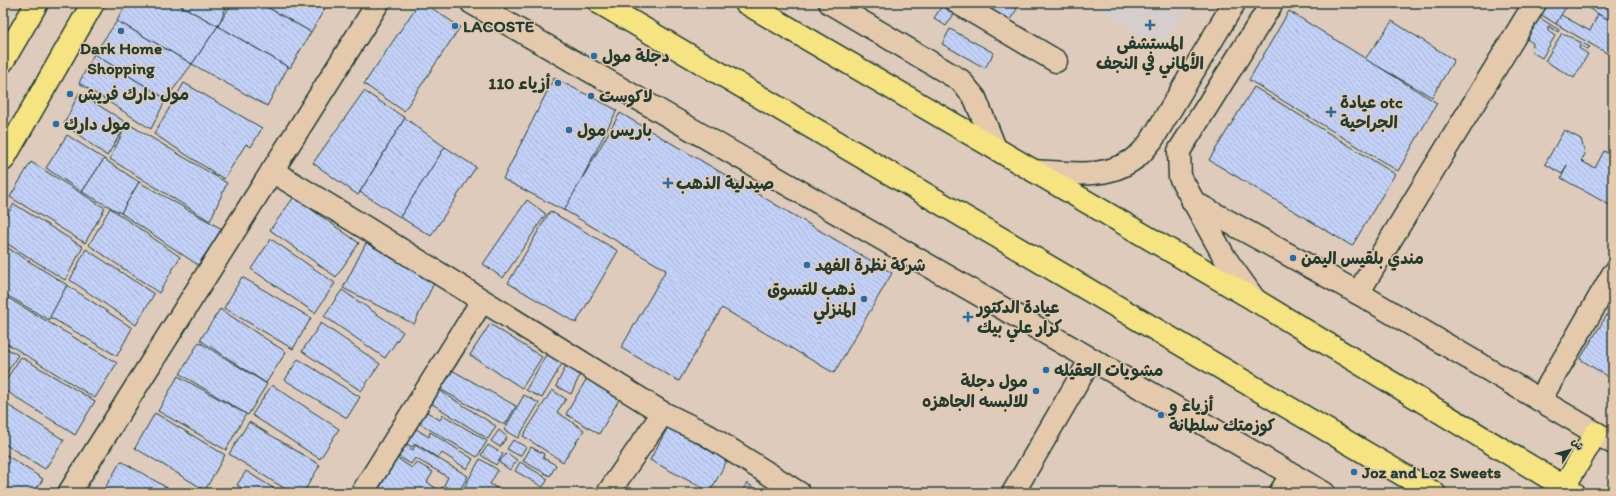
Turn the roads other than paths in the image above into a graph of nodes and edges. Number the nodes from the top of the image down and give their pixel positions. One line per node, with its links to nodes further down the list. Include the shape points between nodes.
1 (37, 3): 13 (main road)
2 (93, 3): 16 (main road)
3 (378, 3): 17 (street)
4 (472, 3): 24 (street)
5 (600, 3): 37 (main road)
6 (746, 3): 15 (main road)
7 (830, 3): 15 (street, via 960,80 975,98)
8 (958, 3): 14 (street)
9 (1272, 3): 12 (street)
10 (1535, 3): 21 (street)
11 (1233, 5): 12 (street, via 1243,21); 18 (street, via 1152,140 1139,155 1123,166 1105,172 1085,174)
12 (1258, 26): 19 (street, via 1179,151 1180,177)
13 (3, 61)
14 (1056, 61)
15 (995, 148): 18 (main road)
16 (3, 160)
17 (272, 171): 23 (street); 30 (street)
18 (1034, 171): 22 (main road)
19 (1193, 202): 21 (street); 22 (street, via 1226,258)
20 (1613, 274): 25 (street)
21 (1358, 293): 25 (street)
22 (1255, 300): 29 (main road)
23 (482, 301): 26 (street); 31 (street)
24 (1091, 359): 28 (street); 34 (street)
25 (1540, 400): 27 (street)
26 (662, 412): 32 (street); 33 (street, via 704,433)
27 (1604, 438): 29 (main road)
28 (1292, 474): 35 (street); 36 (street)
29 (1569, 490)
30 (69, 493)
31 (362, 493)
32 (608, 493)
33 (799, 493)
34 (1013, 493)
35 (1280, 493)
36 (1324, 493)
37 (1434, 493)

